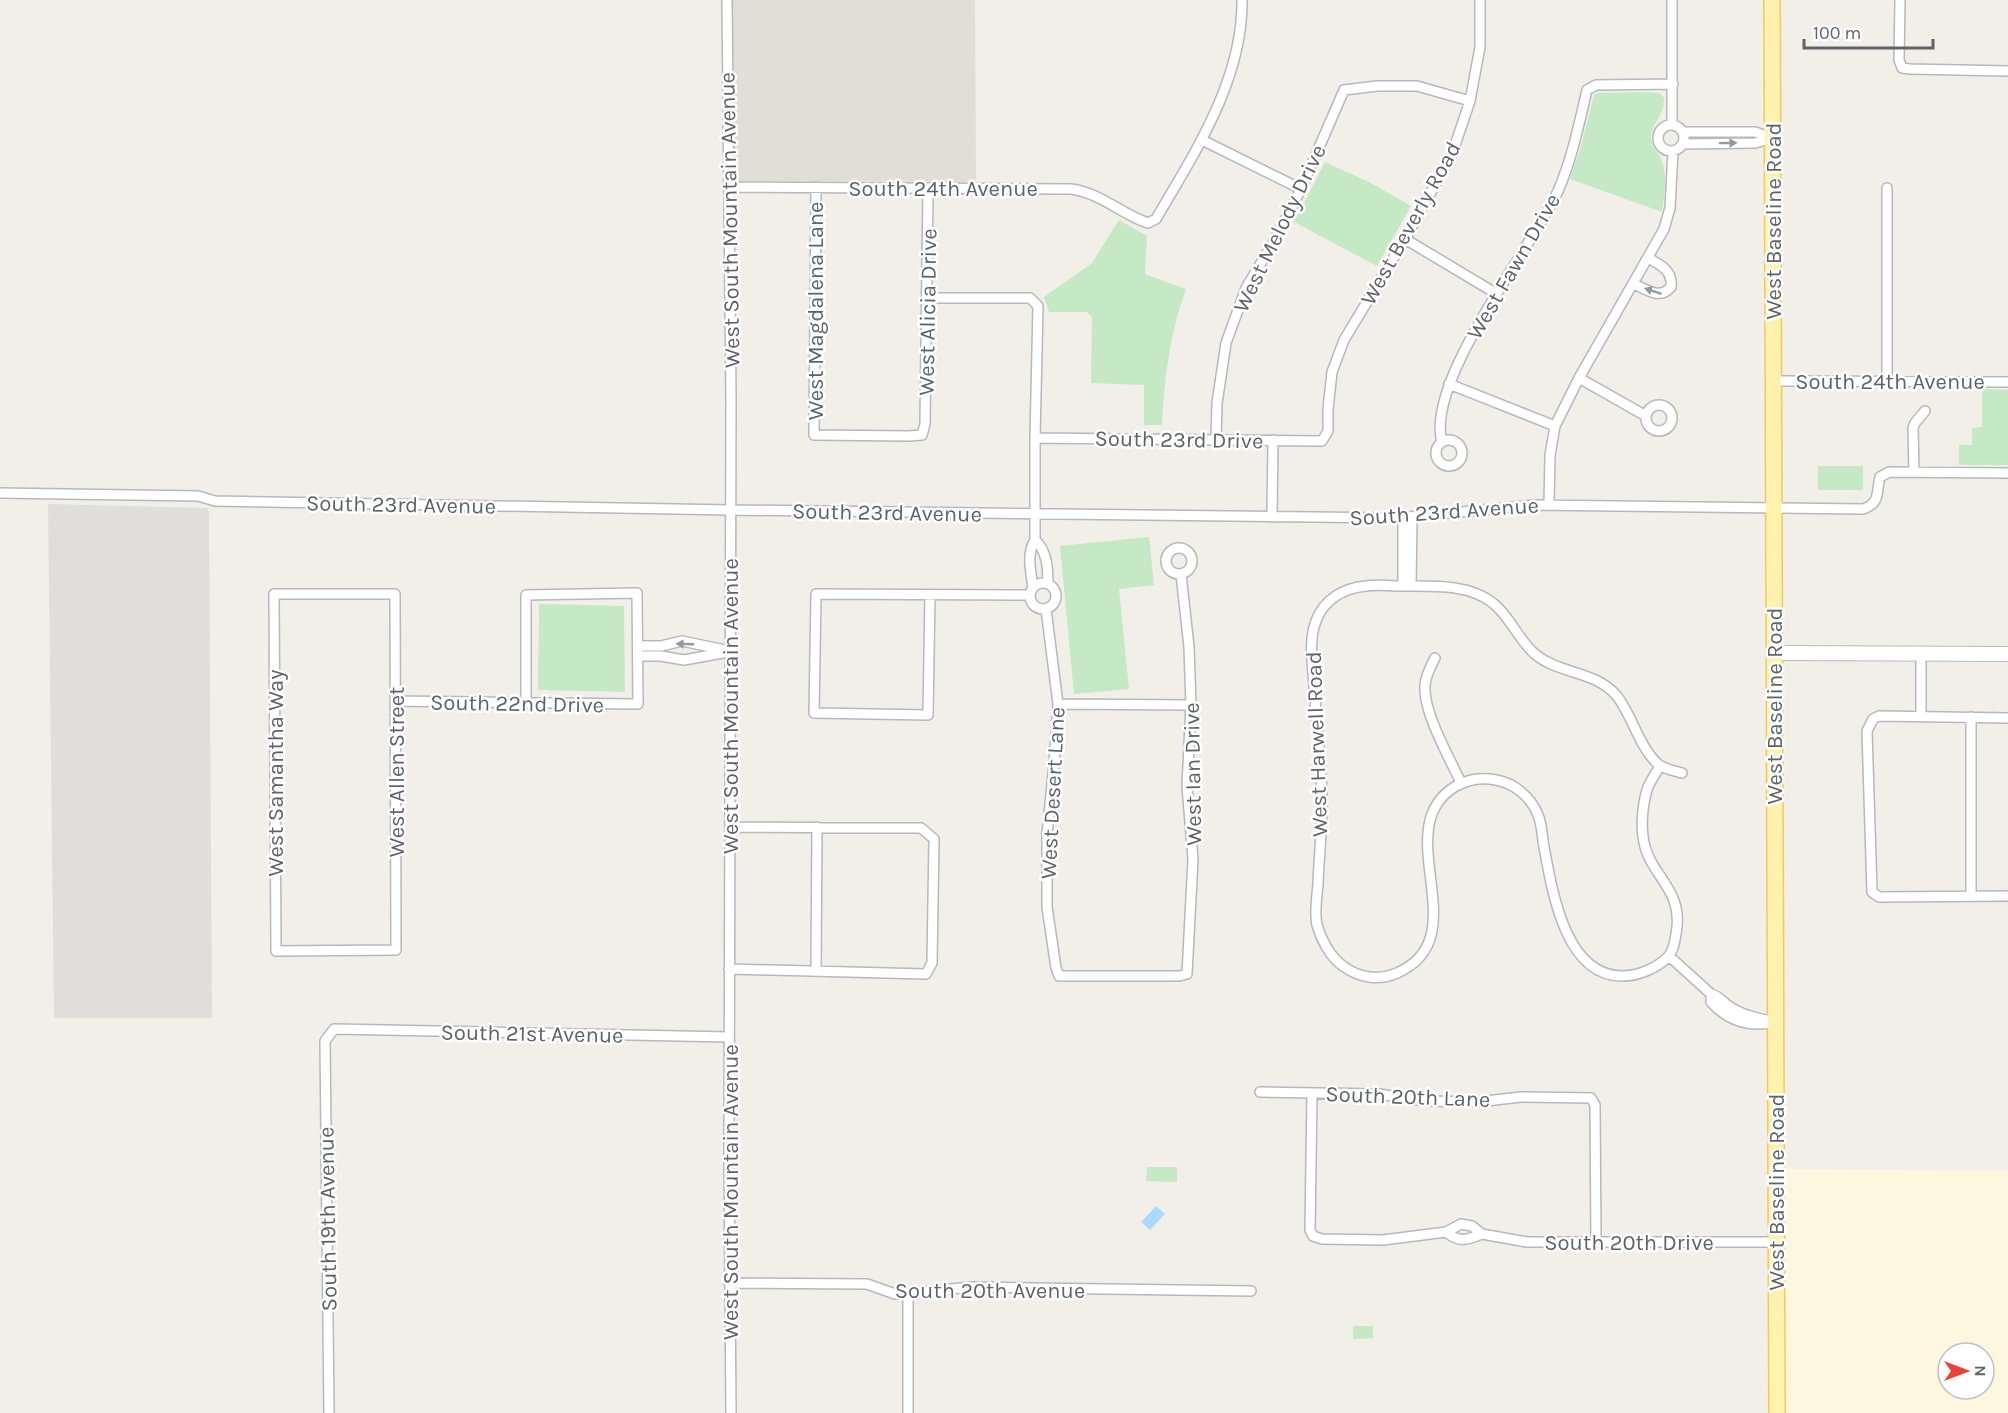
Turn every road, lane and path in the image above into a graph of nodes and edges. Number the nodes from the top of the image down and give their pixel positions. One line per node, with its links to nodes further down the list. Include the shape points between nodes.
1 (727, 0): 16 (street, West South Mountain Avenue)
2 (1242, 0): 13 (street, via 1235,58)
3 (1480, 0): 9 (street, West Beverly Road, via 1480,47)
4 (1672, 0): 8 (street)
5 (1773, 0): 12 (main road, West Baseline Road)
6 (1900, 0): 7 (street, via 1902,68)
7 (2008, 70)
8 (1673, 84): 10 (street); 24 (street, West Fawn Drive, via 1596,85 1587,90 1558,191)
9 (1470, 101): 20 (street, West Melody Drive, via 1417,86 1344,90); 21 (street, West Beverly Road, via 1452,154)
10 (1672, 125): 11 (street); 15 (street, via 1660,130 1658,138 1664,149)
11 (1683, 132): 12 (street, via 1755,132); 14 (street)
12 (1773, 138): 14 (street, one-way to 12, via 1755,143); 27 (main road, West Baseline Road)
13 (1202, 140): 18 (street, South 24th Avenue, via 1156,219 1148,223 1084,191); 20 (street)
14 (1683, 144): 15 (street)
15 (1672, 151): 22 (street, via 1670,208)
16 (729, 187): 17 (street, South 24th Avenue); 45 (street, West South Mountain Avenue)
17 (816, 187): 18 (street, South 24th Avenue); 34 (street, West Magdalena Lane, via 814,435)
18 (928, 188): 25 (street, West Alicia Drive)
19 (1887, 188): 28 (street)
20 (1301, 189): 36 (street, West Melody Drive, via 1246,288 1226,343)
21 (1405, 239): 24 (street); 38 (street, West Beverly Road, via 1344,339 1332,372 1328,431)
22 (1648, 258): 23 (street); 23 (street, one-way to 23, via 1669,272 1671,287 1658,294)
23 (1634, 284): 26 (street)
24 (1497, 294): 30 (street, West Fawn Drive)
25 (927, 298): 34 (street, West Alicia Drive); 35 (street, via 1030,298 1038,306)
26 (1579, 378): 32 (street); 33 (street)
27 (1772, 381): 28 (street, South 24th Avenue); 44 (main road, West Baseline Road)
28 (1887, 381): 29 (street, South 24th Avenue)
29 (2008, 382)
30 (1449, 384): 33 (street); 39 (street, West Fawn Drive, via 1440,424)
31 (1925, 411): 40 (street, via 1913,428)
32 (1646, 416)
33 (1555, 426): 43 (street)
34 (922, 435)
35 (1035, 438): 36 (street, South 23rd Drive); 46 (street)
36 (1216, 440): 37 (street, South 23rd Drive)
37 (1273, 440): 38 (street, South 23rd Drive); 47 (street)
38 (1322, 441)
39 (1442, 442)
40 (1914, 472): 41 (street); 44 (street, via 1889,472 1881,476 1875,501 1866,508)
41 (2008, 473)
42 (0, 493): 45 (street, South 23rd Avenue)
43 (1549, 504): 44 (street, South 23rd Avenue); 48 (street, South 23rd Avenue)
44 (1773, 508): 61 (main road, West Baseline Road)
45 (731, 510): 46 (street, South 23rd Avenue); 60 (street, West South Mountain Avenue)
46 (1035, 514): 47 (street, South 23rd Avenue); 49 (street)
47 (1272, 517): 48 (street, South 23rd Avenue)
48 (1407, 518): 54 (street)
49 (1035, 540): 50 (street, via 1030,547); 51 (street, via 1041,545)
50 (1030, 564): 51 (street); 55 (street)
51 (1046, 564): 53 (street)
52 (1181, 574): 69 (street, West Ian Drive)
53 (1048, 584): 55 (street, via 1040,583); 58 (street, via 1057,597)
54 (1407, 586): 73 (street, via 1448,587 1476,593 1494,603 1536,655 1603,684 1617,696); 75 (street, West Harwell Road, via 1367,586 1342,591 1324,606 1314,624 1311,650 1322,796 1316,921 1324,943 1341,965 1367,978 1391,975 1412,965 1428,945 1435,921 1427,836 1431,811)
55 (1032, 592): 57 (street); 58 (street, via 1035,606)
56 (274, 594): 66 (street, West Allen Street, via 395,594); 80 (street, West Samantha Way, via 276,951)
57 (930, 595): 57 (street, via 928,715 814,713 816,594)
58 (1046, 609): 68 (street, West Desert Lane)
59 (639, 646): 60 (street, one-way to 59, via 682,641); 64 (street); 67 (street, via 637,593 526,595)
60 (730, 651): 64 (street, via 684,660); 76 (street, West South Mountain Avenue)
61 (1774, 654): 62 (street); 85 (main road, West Baseline Road)
62 (1921, 654): 63 (street); 70 (street)
63 (2008, 654)
64 (639, 656): 67 (street, South 22nd Drive, via 638,704)
65 (1435, 658): 75 (street, via 1424,691 1430,714)
66 (396, 701): 67 (street, South 22nd Drive); 80 (street, West Allen Street)
67 (526, 703)
68 (1058, 704): 69 (street); 84 (street, West Desert Lane, via 1047,834 1047,907 1059,976)
69 (1191, 705): 84 (street, West Ian Drive, via 1187,786 1193,860)
70 (1921, 716): 71 (street); 78 (street, via 1880,716 1873,719 1867,731 1870,889 1879,897)
71 (1971, 717): 72 (street); 78 (street)
72 (2008, 718)
73 (1660, 766): 74 (street); 81 (street, via 1648,786 1643,837 1651,860 1672,893 1679,916)
74 (1682, 773)
75 (1461, 783): 81 (street, via 1480,777 1503,781 1525,794 1538,814 1551,885 1567,934 1586,961 1608,975 1624,976 1639,974)
76 (730, 827): 77 (street); 82 (street, West South Mountain Avenue)
77 (817, 827): 83 (street); 83 (street, via 921,828 934,839 932,963 926,974)
78 (1971, 896): 79 (street)
79 (2008, 896)
80 (396, 950)
81 (1669, 956): 85 (street, via 1711,994 1717,995 1727,1011)
82 (729, 969): 83 (street); 87 (street, West South Mountain Avenue)
83 (816, 971)
84 (1187, 974)
85 (1775, 1022): 93 (main road, West Baseline Road)
86 (334, 1029): 87 (street, South 21st Avenue); 97 (street, South 19th Avenue, via 325,1041)
87 (729, 1037): 94 (street, West South Mountain Avenue)
88 (1260, 1092): 89 (street, South 20th Lane)
89 (1312, 1093): 90 (street, South 20th Drive, via 1314,1236 1383,1240); 92 (street, South 20th Lane, via 1477,1102 1521,1096 1592,1098)
90 (1446, 1232): 91 (street, South 20th Drive, via 1459,1240); 91 (street, South 20th Drive, via 1466,1224)
91 (1482, 1234): 92 (street, South 20th Drive, via 1527,1242)
92 (1596, 1242): 93 (street, South 20th Drive)
93 (1776, 1242): 100 (main road, West Baseline Road)
94 (729, 1283): 96 (street, South 20th Avenue, via 867,1284 888,1293); 98 (street, West South Mountain Avenue)
95 (1251, 1291): 96 (street, South 20th Avenue, via 972,1287)
96 (908, 1293): 99 (street)
97 (329, 1413)
98 (731, 1413)
99 (908, 1413)
100 (1777, 1413)

